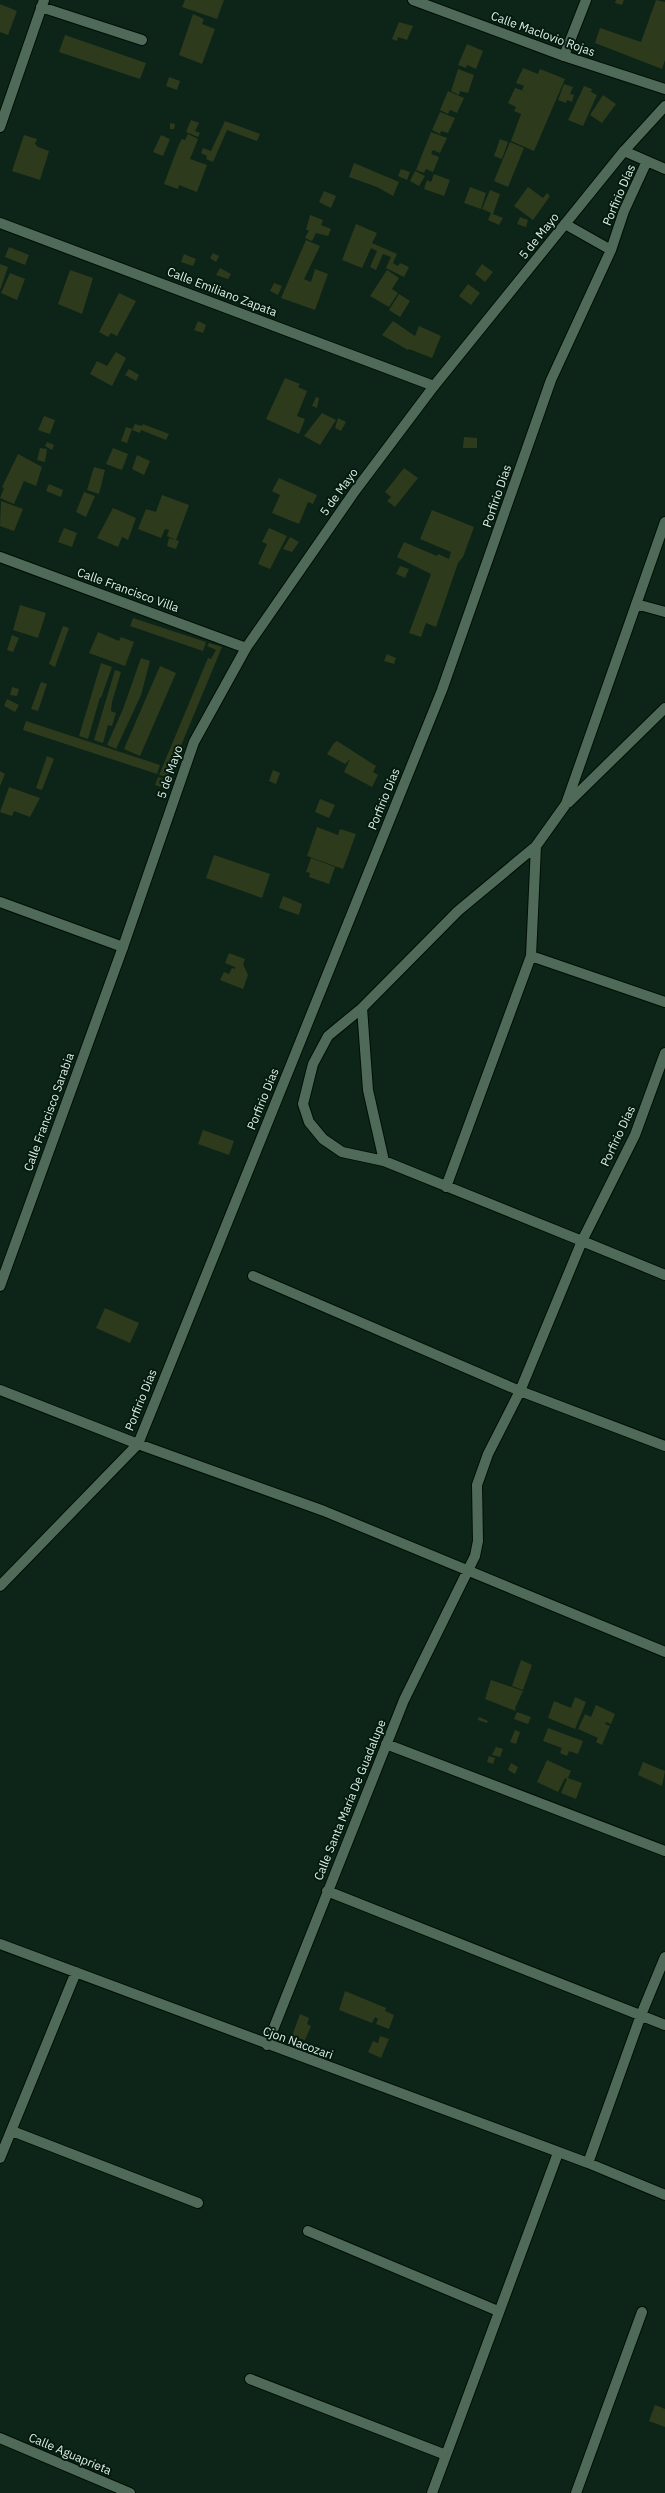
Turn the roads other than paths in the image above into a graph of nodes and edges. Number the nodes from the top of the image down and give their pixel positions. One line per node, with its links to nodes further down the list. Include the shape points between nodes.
1 (413, 0): 5 (street, Calle Maclovio Rojas)
2 (586, 0): 5 (street)
3 (42, 4): 4 (street); 8 (street)
4 (142, 40)
5 (564, 56): 6 (street, Calle Maclovio Rojas)
6 (665, 89)
7 (665, 106): 9 (street, 5 de Mayo)
8 (0, 127)
9 (624, 152): 10 (street); 13 (street, 5 de Mayo)
10 (647, 161): 11 (street); 14 (street, Porfirio Días, via 624,211)
11 (665, 169)
12 (0, 223): 15 (street, Calle Emiliano Zapata)
13 (565, 224): 14 (street); 15 (street, 5 de Mayo)
14 (611, 250): 38 (street, Porfirio Días, via 551,380 442,690)
15 (434, 386): 20 (street, 5 de Mayo, via 355,491)
16 (665, 522): 18 (street)
17 (0, 557): 20 (street, Calle Francisco Villa)
18 (636, 604): 19 (street); 22 (street)
19 (665, 612)
20 (246, 648): 25 (street, 5 de Mayo, via 194,742)
21 (665, 708): 22 (street)
22 (566, 804): 23 (street)
23 (536, 846): 26 (street); 28 (street, via 458,911)
24 (0, 902): 25 (street)
25 (123, 947): 35 (street, Calle Francisco Sarabia)
26 (531, 956): 27 (street); 31 (street)
27 (665, 1002)
28 (362, 1008): 30 (street, via 368,1090); 30 (street, via 328,1036 313,1064 302,1104 309,1122 323,1139 342,1152)
29 (665, 1053): 32 (street, Porfirio Días, via 635,1135)
30 (384, 1161): 31 (street)
31 (446, 1187): 32 (street)
32 (582, 1241): 33 (street); 37 (street, Porfirio Días)
33 (665, 1275)
34 (253, 1276): 37 (street)
35 (0, 1286)
36 (0, 1390): 38 (street)
37 (520, 1391): 39 (street); 40 (street, Calle Santa María De Guadalupe, via 488,1454 477,1485 478,1541 475,1556)
38 (138, 1444): 40 (street, via 324,1511); 41 (street)
39 (665, 1446)
40 (467, 1569): 42 (street); 43 (street, Calle Santa María De Guadalupe)
41 (0, 1586)
42 (665, 1652)
43 (386, 1744): 44 (street); 45 (street, Calle Santa María De Guadalupe)
44 (665, 1851)
45 (327, 1891): 49 (street); 51 (street, Calle Santa María De Guadalupe)
46 (0, 1944): 48 (street, Cjon Nacozari)
47 (665, 1958): 49 (street)
48 (76, 1972): 51 (street, Cjon Nacozari); 52 (street)
49 (642, 2015): 50 (street); 55 (street)
50 (665, 2025)
51 (267, 2045): 53 (street, Cjon Nacozari)
52 (12, 2131): 54 (street); 57 (street)
53 (558, 2153): 55 (street, Cjon Nacozari); 59 (street)
54 (0, 2158)
55 (588, 2163): 56 (street, Cjon Nacozari)
56 (665, 2195)
57 (198, 2203)
58 (308, 2231): 59 (street)
59 (498, 2311): 63 (street)
60 (642, 2312): 66 (street)
61 (250, 2379): 63 (street)
62 (0, 2438): 64 (street, Calle Aguaprieta)
63 (446, 2455): 65 (street)
64 (130, 2493)
65 (432, 2493)
66 (576, 2493)

